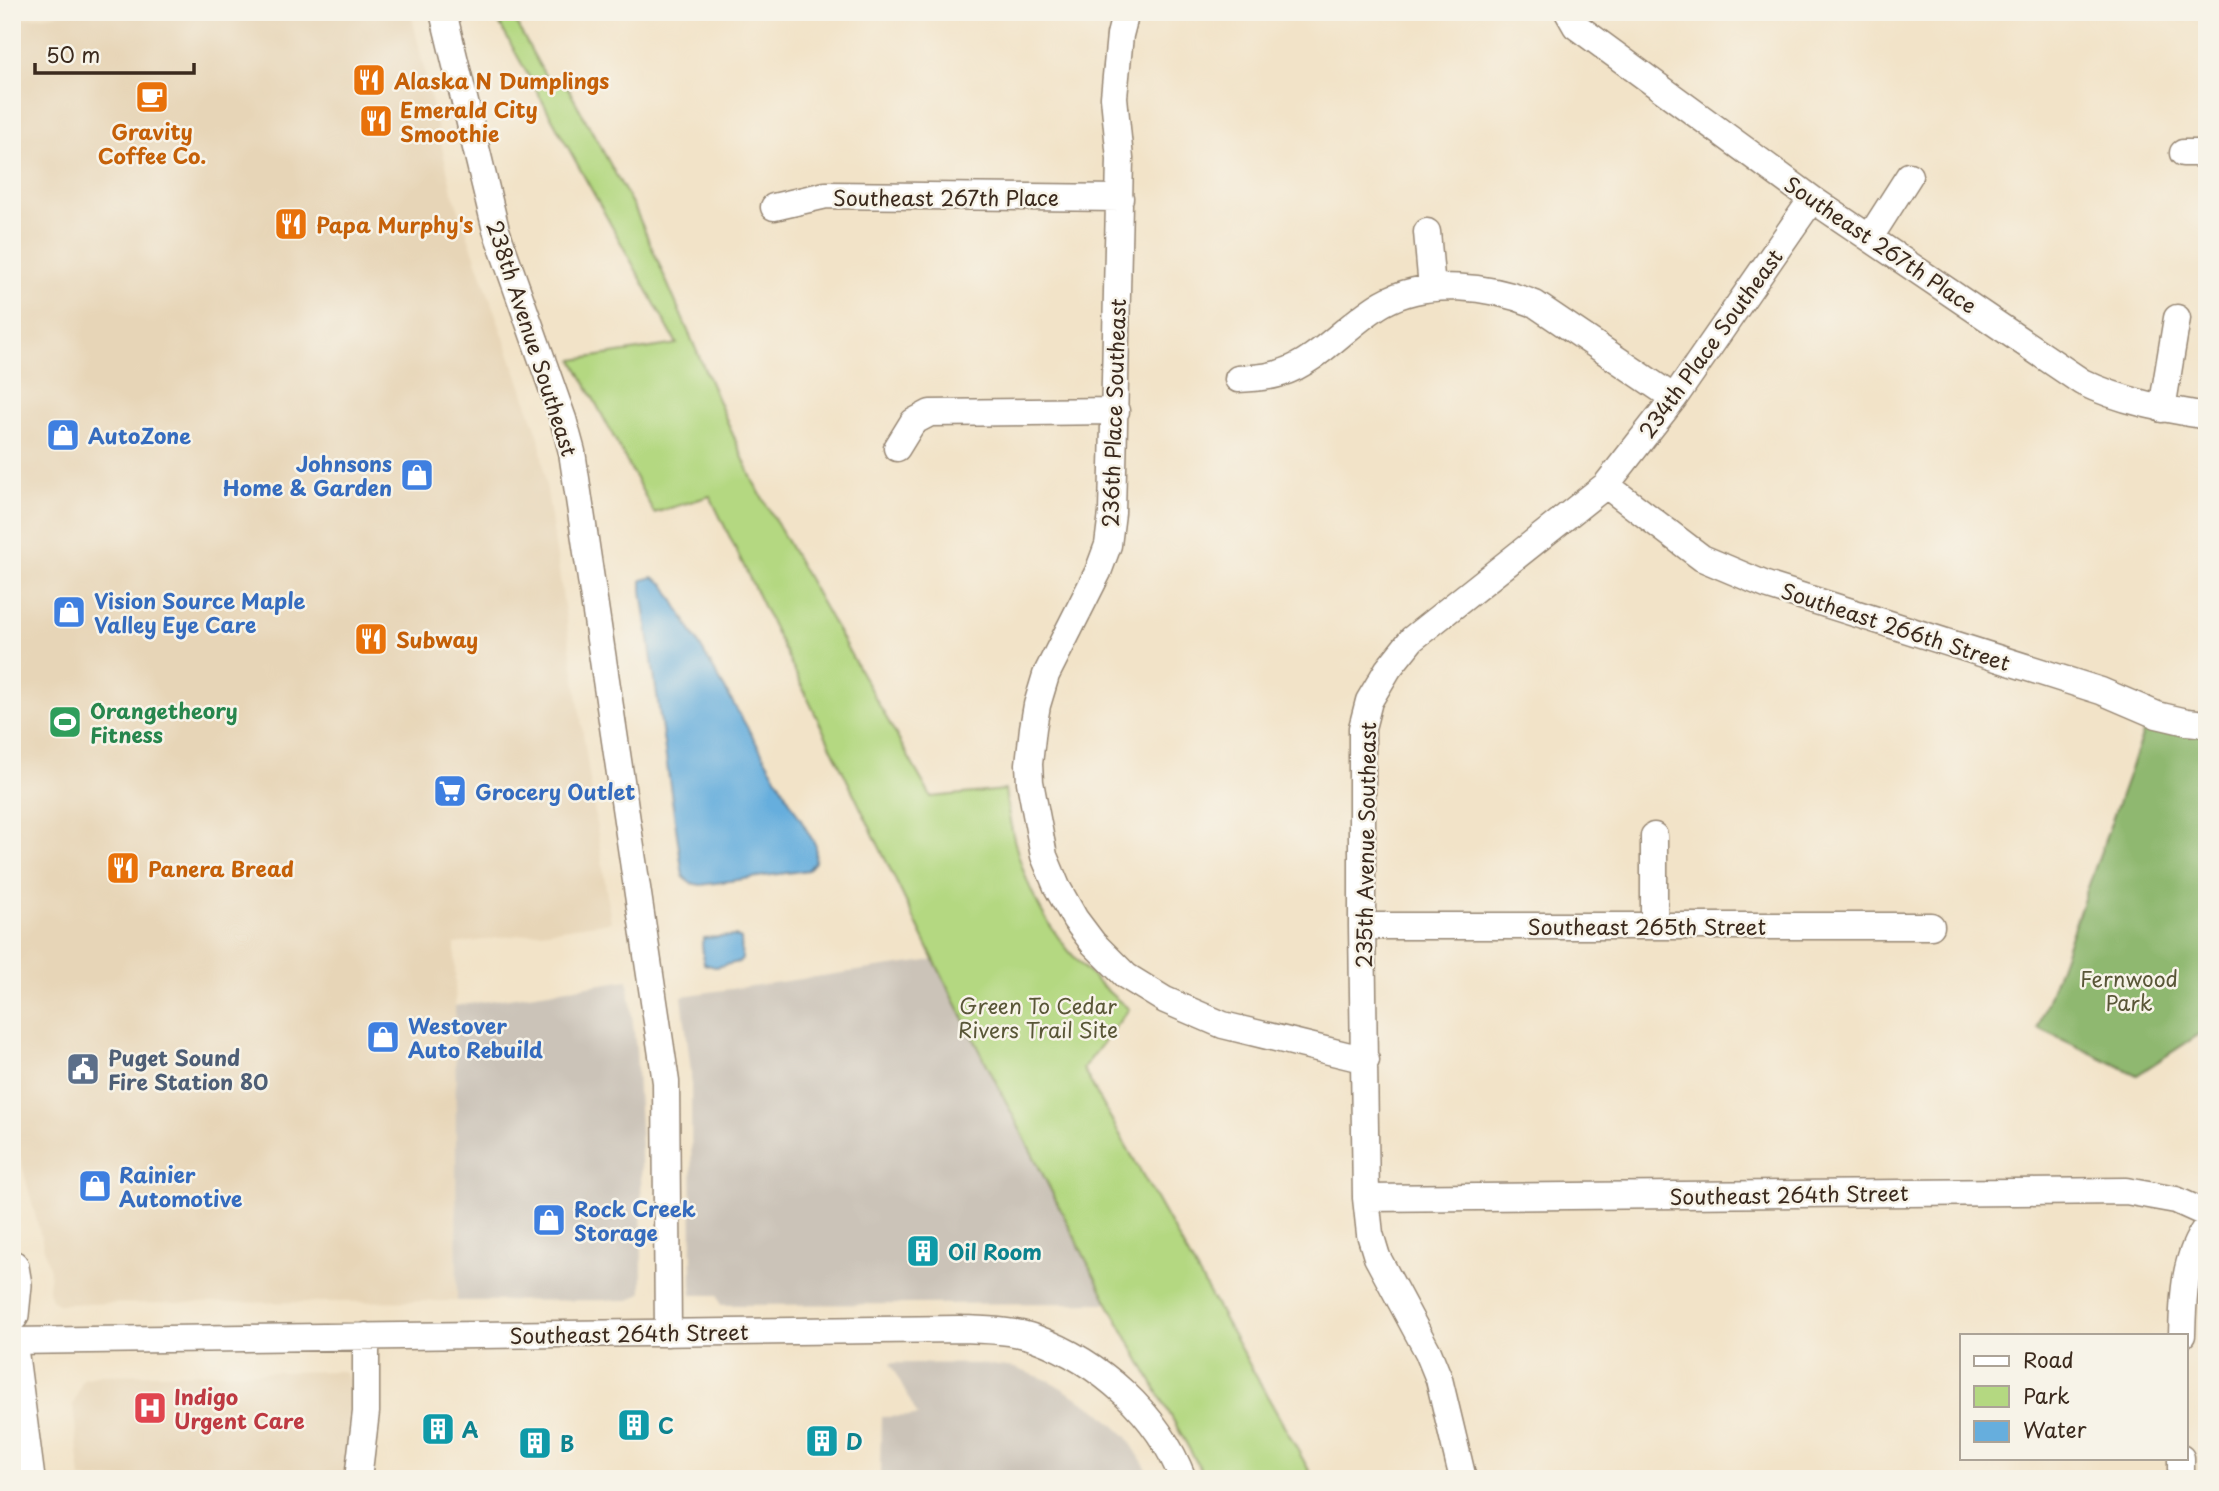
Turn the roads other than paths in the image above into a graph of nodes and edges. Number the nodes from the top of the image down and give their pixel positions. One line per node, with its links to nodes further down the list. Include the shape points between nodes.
1 (443, 12): 30 (street, 238th Avenue Southeast, via 496,230 572,452 666,1082)
2 (1126, 12): 5 (street, 236th Place Southeast, via 1119,35 1115,86)
3 (1572, 19): 6 (street, Southeast 267th Place)
4 (1909, 176): 9 (street)
5 (1119, 198): 7 (street, Southeast 267th Place, via 826,195); 15 (street, 236th Place Southeast)
6 (1812, 199): 9 (street, Southeast 267th Place); 13 (street, 234th Place Southeast)
7 (774, 206)
8 (1427, 232): 10 (street)
9 (1870, 237): 14 (street, Southeast 267th Place, via 2082,382)
10 (1432, 288): 12 (street, via 1380,304 1299,366); 13 (street, via 1492,292 1535,304)
11 (2177, 318): 14 (street)
12 (1238, 379)
13 (1674, 398): 18 (street, 234th Place Southeast)
14 (2162, 409): 16 (street, Southeast 267th Place)
15 (1116, 411): 17 (street, via 930,413 913,422); 24 (street, 236th Place Southeast, via 1108,545 1046,675 1033,728 1030,782 1044,856 1076,919 1126,976 1165,1000 1223,1025)
16 (2207, 416)
17 (897, 448)
18 (1606, 485): 19 (street, Southeast 266th Street, via 1702,558 1754,580 2101,691 2157,715); 21 (street, 235th Avenue Southeast, via 1412,639 1369,701 1362,728)
19 (2207, 723)
20 (1654, 836): 22 (street)
21 (1362, 926): 22 (street, Southeast 265th Street); 24 (street, 235th Avenue Southeast)
22 (1654, 926): 23 (street, Southeast 265th Street)
23 (1931, 926)
24 (1366, 1060): 25 (street, 235th Avenue Southeast)
25 (1366, 1198): 26 (street, Southeast 264th Street, via 2126,1191 2176,1200); 39 (street, 235th Avenue Southeast, via 1377,1257 1439,1379)
26 (2207, 1214)
27 (2207, 1226): 31 (street, via 2189,1264)
28 (12, 1267): 29 (main road)
29 (12, 1315)
30 (668, 1332): 32 (street, Southeast 264th Street); 38 (street, Southeast 264th Street, via 960,1329 1033,1337 1077,1357 1114,1382 1153,1424)
31 (2182, 1334)
32 (366, 1336): 33 (street, Southeast 264th Street); 37 (street, via 366,1412)
33 (12, 1341)
34 (12, 1356): 36 (main road)
35 (2181, 1460): 40 (street)
36 (28, 1479)
37 (358, 1479)
38 (1183, 1479)
39 (1463, 1479)
40 (2181, 1479)

